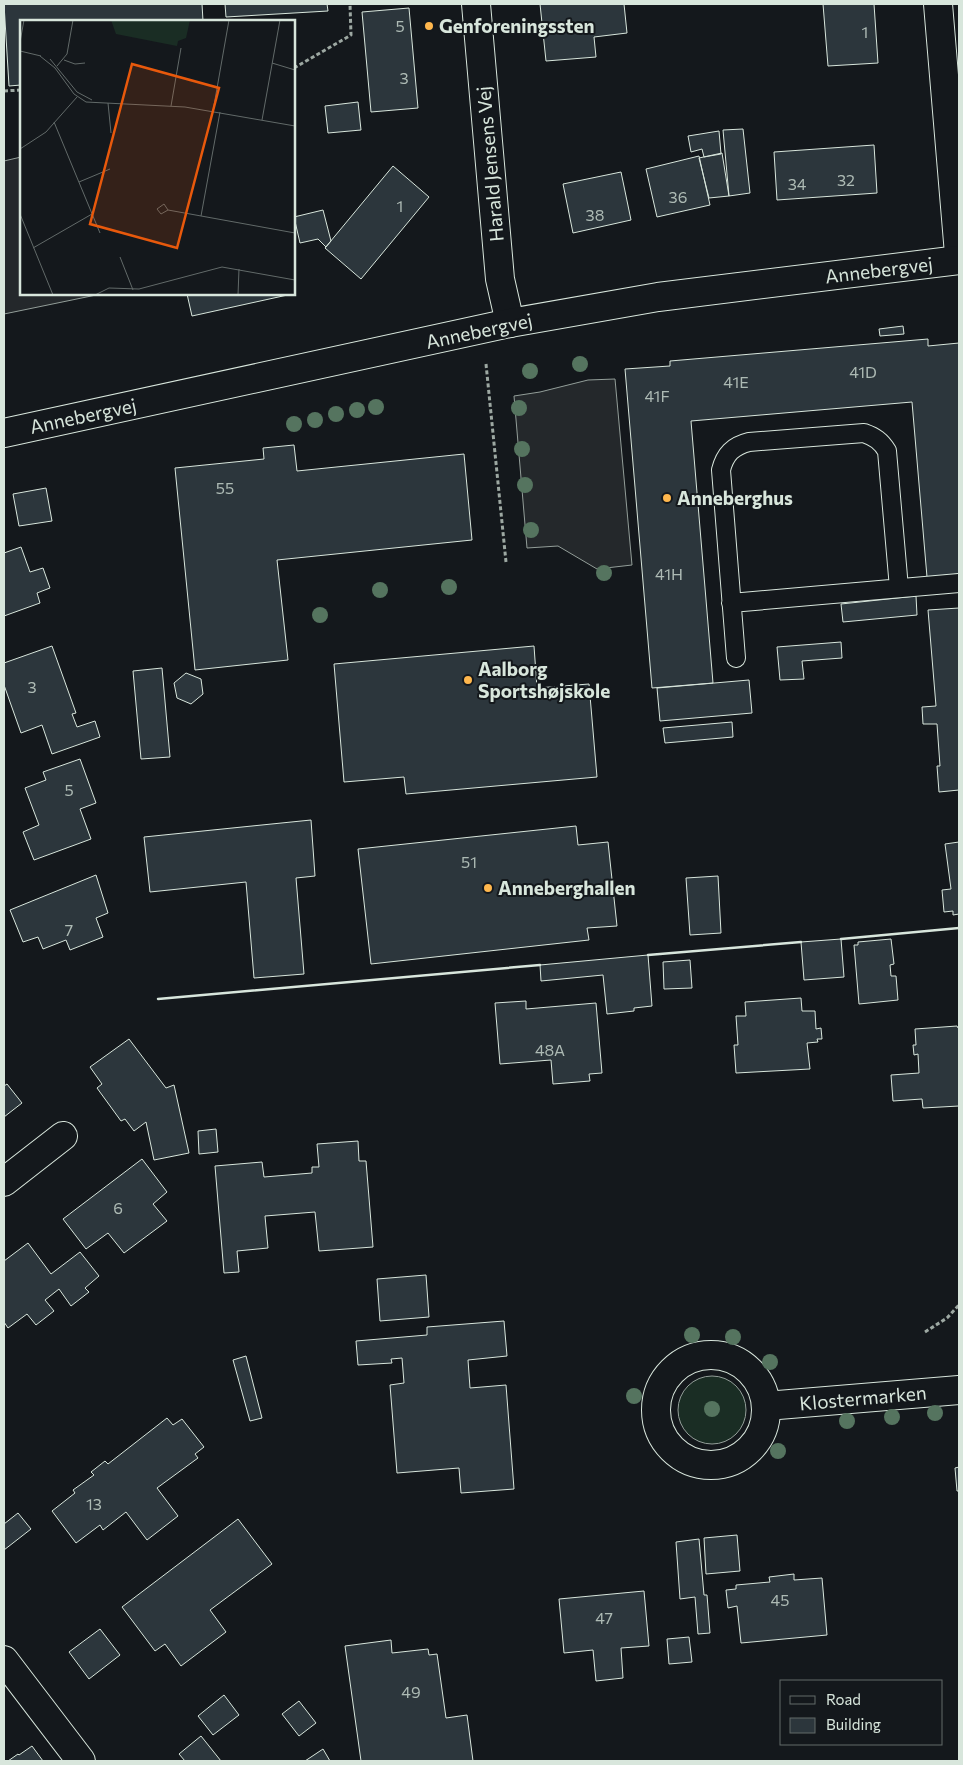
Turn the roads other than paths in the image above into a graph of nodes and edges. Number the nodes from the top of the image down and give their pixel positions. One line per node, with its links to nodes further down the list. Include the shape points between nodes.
1 (476, 4): 5 (street, Harald Jensens Vej, via 500,279)
2 (938, 4): 3 (street)
3 (959, 254)
4 (959, 260): 5 (street, Annebergvej, via 658,297)
5 (510, 323): 6 (street, Annebergvej)
6 (4, 433)
7 (959, 583): 8 (lane)
8 (899, 588): 9 (lane); 9 (lane, via 887,451 882,443 864,433 758,441 737,445 728,452 721,470)
9 (731, 602): 10 (lane)
10 (736, 658)
11 (63, 1136): 12 (street)
12 (4, 1182)
13 (959, 1390): 14 (street, Klostermarken)
14 (766, 1406): 14 (street, via 763,1390 755,1376 729,1358 712,1355 696,1357 673,1370 661,1388 657,1417 660,1431 676,1452 696,1464 711,1466 726,1464 752,1448 766,1421)
15 (4, 1660): 16 (street)
16 (81, 1761)

